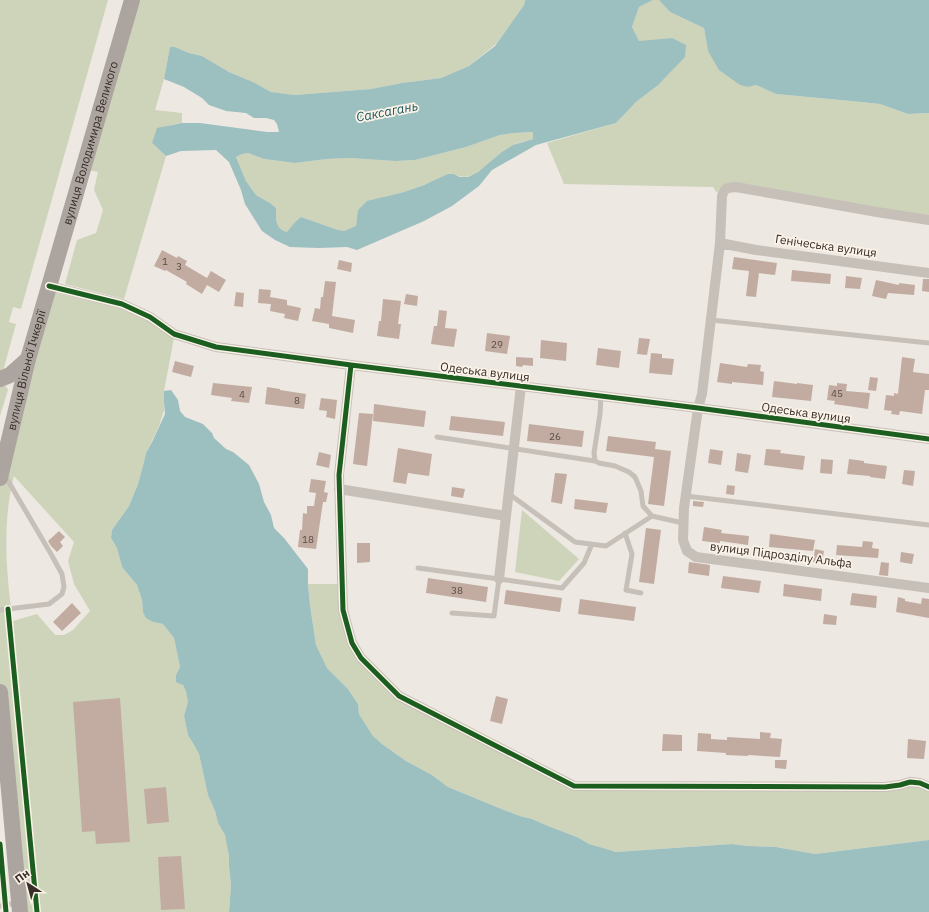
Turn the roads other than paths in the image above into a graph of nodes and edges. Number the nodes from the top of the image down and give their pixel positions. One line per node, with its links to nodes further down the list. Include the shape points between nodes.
1 (132, 0): 5 (main road, вулиця Володимира Великого)
2 (929, 220): 3 (street, вулиця Підрозділу Альфа, via 736,187 727,188 722,196)
3 (720, 243): 4 (street, Генічеська вулиця); 6 (street, вулиця Підрозділу Альфа)
4 (929, 273)
5 (49, 286): 8 (main road, вулиця Вільної Ічкерії); 9 (street, Одеська вулиця, via 122,304 150,317 174,334 216,347)
6 (711, 320): 7 (lane); 13 (street, вулиця Підрозділу Альфа)
7 (929, 343)
8 (28, 359): 10 (main road); 18 (main road, вулиця Вільної Ічкерії)
9 (351, 365): 11 (street, Одеська вулиця); 19 (street)
10 (0, 379)
11 (521, 386): 12 (street, Одеська вулиця); 16 (street, Одеська вулиця)
12 (601, 396): 13 (street, Одеська вулиця); 17 (lane)
13 (698, 408): 15 (street, Одеська вулиця); 21 (street, вулиця Підрозділу Альфа)
14 (437, 438): 16 (lane)
15 (929, 439)
16 (514, 449): 17 (lane); 20 (street, Одеська вулиця)
17 (595, 461): 23 (lane, via 630,472 641,491 643,506)
18 (1, 474): 32 (lane, via 51,554 62,574 64,586 62,594 49,604)
19 (339, 489): 22 (street); 35 (street, via 342,610 352,643 361,658 399,696 574,786 885,787 910,782)
20 (509, 494): 22 (street, Одеська вулиця); 27 (lane, via 575,542)
21 (686, 496): 24 (street, вулиця Підрозділу Альфа); 25 (lane)
22 (506, 516): 29 (street, Одеська вулиця)
23 (652, 516): 24 (lane); 26 (lane)
24 (683, 523): 30 (street, вулиця Підрозділу Альфа, via 683,540 687,551 696,557)
25 (929, 525)
26 (625, 533): 27 (lane, via 606,546); 31 (lane, via 632,554 626,590)
27 (592, 544): 29 (lane, via 584,563 562,588)
28 (418, 568): 29 (lane)
29 (499, 579): 33 (lane, via 494,616)
30 (929, 588)
31 (641, 593)
32 (0, 610)
33 (452, 613)
34 (0, 692): 37 (main road)
35 (929, 787)
36 (0, 906): 37 (lane)
37 (20, 907)

